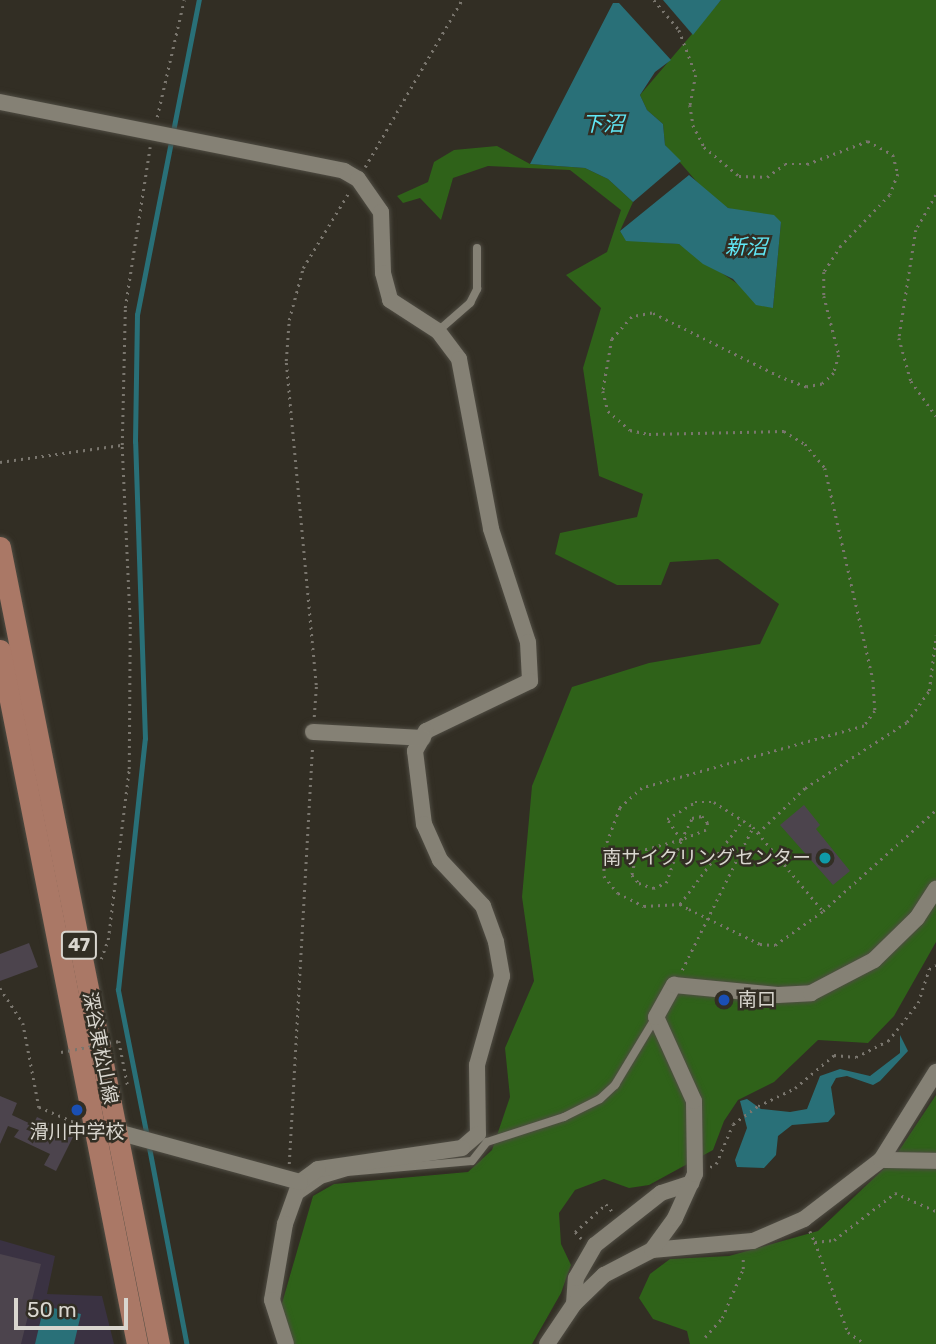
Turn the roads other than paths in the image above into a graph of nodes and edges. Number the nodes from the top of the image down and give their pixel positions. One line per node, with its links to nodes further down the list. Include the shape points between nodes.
1 (0, 102): 3 (street, via 344,171 358,179 381,212 383,273 390,300)
2 (478, 248): 3 (lane, via 477,289 470,303)
3 (438, 331): 7 (street, via 459,359 491,529 533,670 530,681 426,731)
4 (1, 547): 12 (main road, 深谷東松山線 / 47)
5 (0, 650): 11 (main road, 深谷東松山線 / 47)
6 (313, 732): 7 (street)
7 (423, 738): 16 (street, via 415,751 424,824 440,860 484,906 502,976 477,1065 478,1133 462,1149 318,1169)
8 (934, 896): 9 (street, via 874,960 811,993 778,995 674,985)
9 (656, 1017): 15 (street, via 694,1101); 17 (lane, via 615,1085 600,1100 487,1142 472,1161 347,1172 321,1180)
10 (936, 1073): 13 (street)
11 (94, 1127): 12 (street); 20 (main road, 深谷東松山線 / 47)
12 (117, 1131): 16 (street); 21 (main road, 深谷東松山線 / 47)
13 (881, 1160): 14 (street); 18 (street, via 804,1219 742,1241)
14 (936, 1161)
15 (693, 1178): 18 (street, via 675,1218); 19 (street, via 621,1222 591,1251 576,1278)
16 (294, 1180): 17 (street)
17 (292, 1200): 22 (street, via 278,1252 272,1300)
18 (652, 1250): 19 (street, via 604,1275)
19 (574, 1304): 23 (street)
20 (137, 1344)
21 (159, 1344)
22 (286, 1344)
23 (547, 1344)

